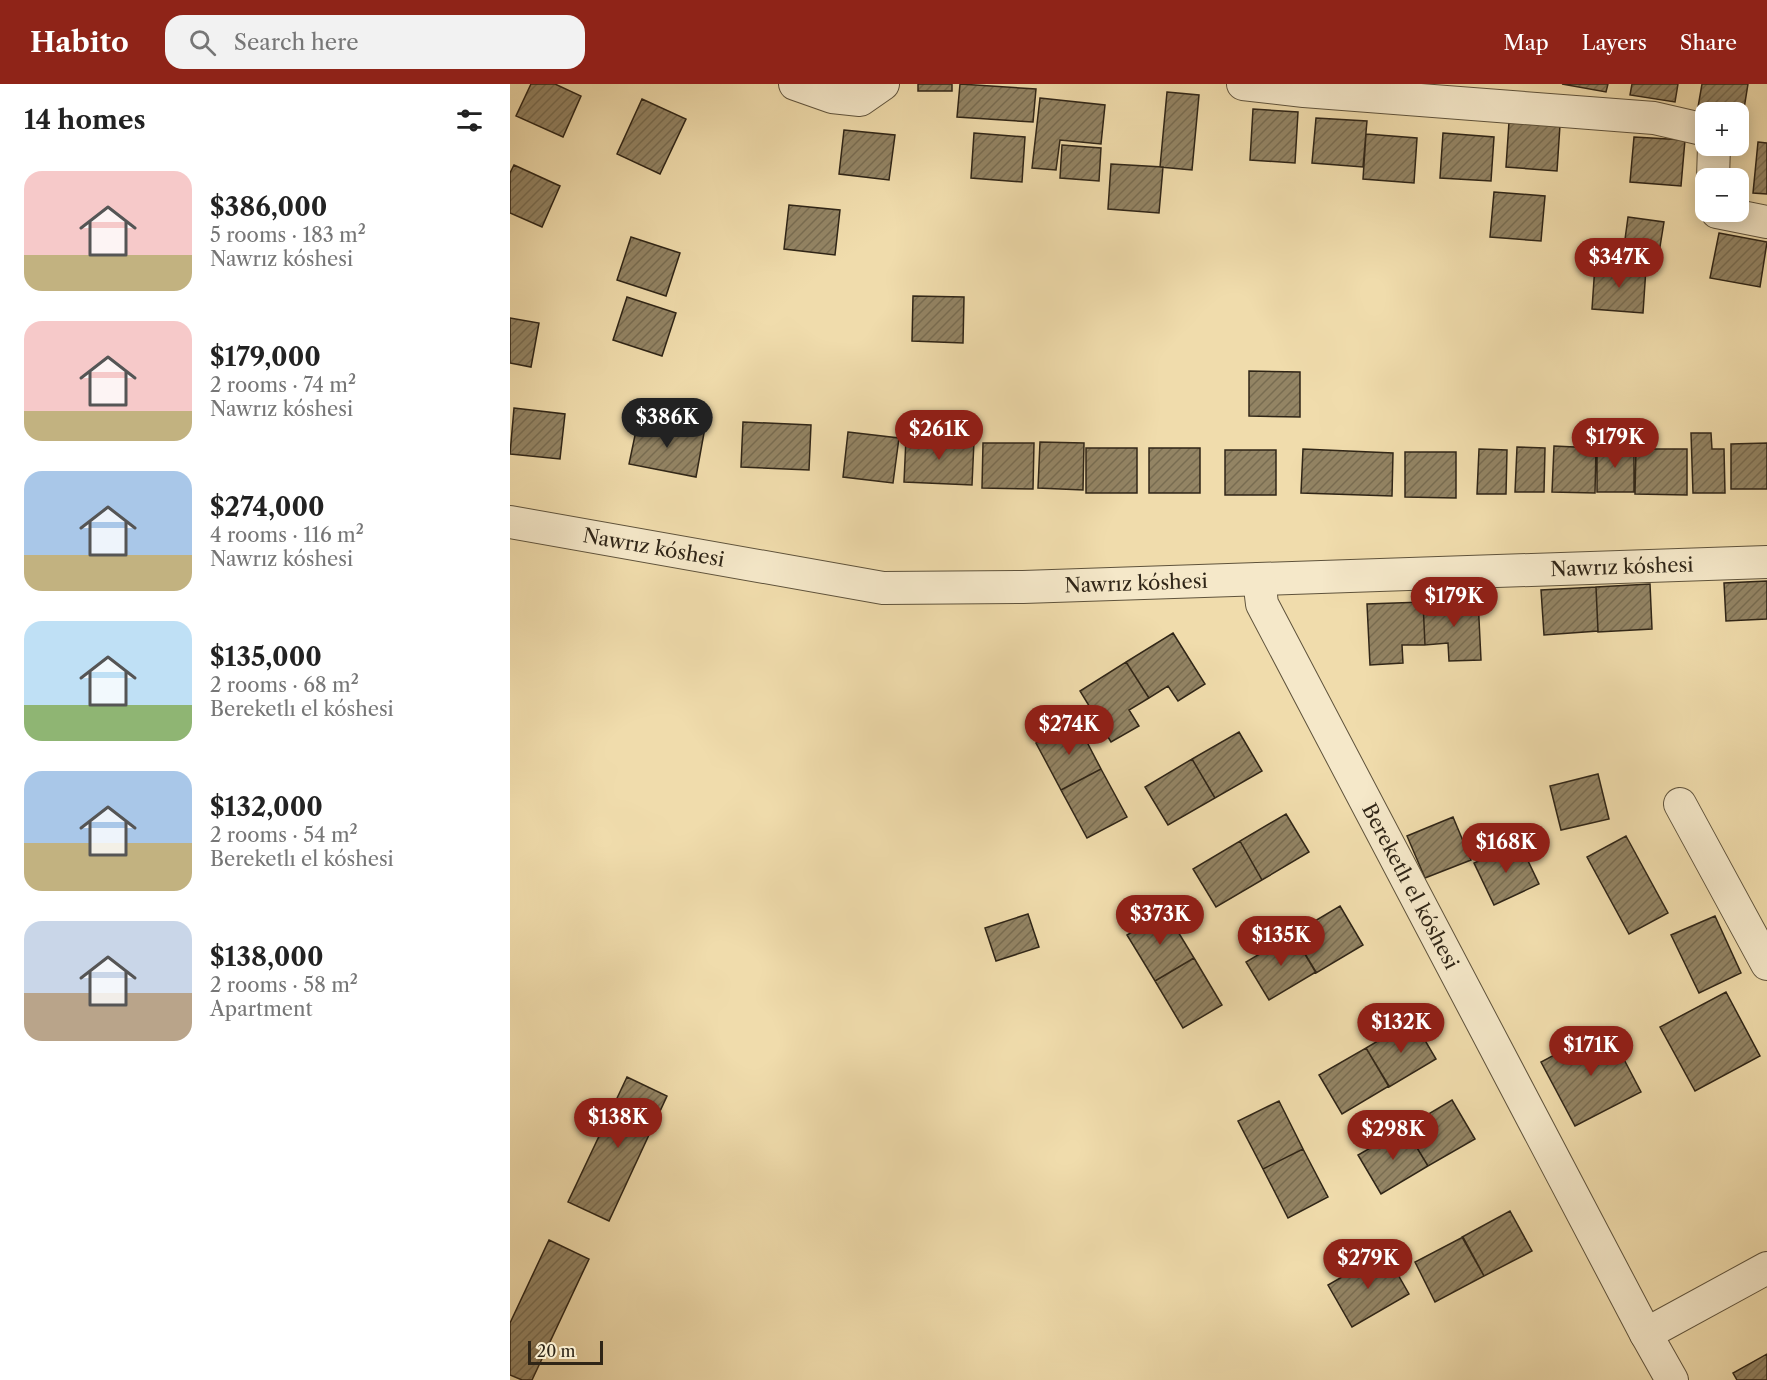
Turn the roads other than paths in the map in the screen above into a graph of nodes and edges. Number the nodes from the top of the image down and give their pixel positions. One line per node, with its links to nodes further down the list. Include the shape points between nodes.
1 (795, 84): 2 (street, via 832,97 860,100)
2 (883, 84)
3 (1243, 84): 4 (street, via 1654,118)
4 (1695, 127)
5 (1749, 218): 6 (street)
6 (1767, 222)
7 (510, 522): 9 (street, Nawrız kóshesi, via 883,588)
8 (1767, 562): 9 (street, Nawrız kóshesi)
9 (1259, 579): 13 (street, Bereketlı el kóshesi, via 1262,604)
10 (1680, 804): 11 (street)
11 (1767, 964)
12 (1767, 1268): 13 (street)
13 (1646, 1334): 14 (street, Bereketlı el kóshesi)
14 (1672, 1380)

